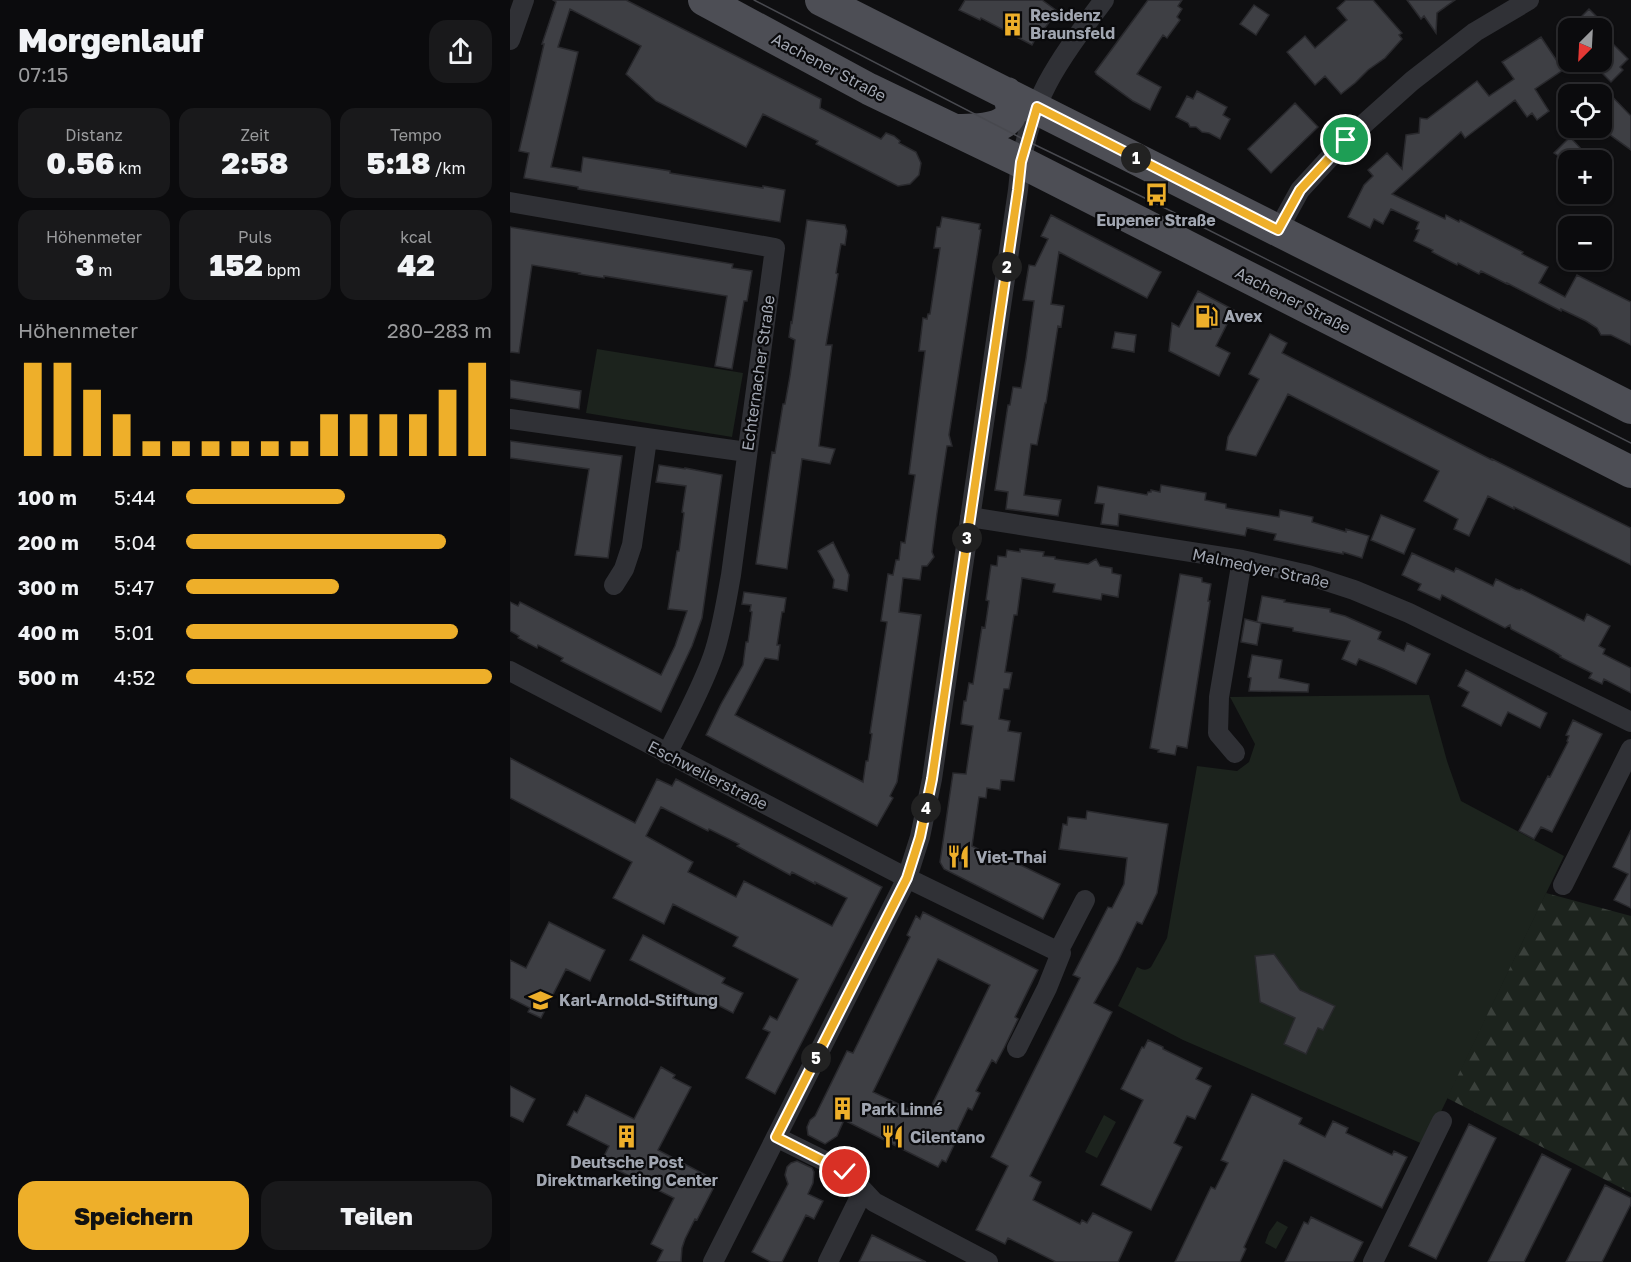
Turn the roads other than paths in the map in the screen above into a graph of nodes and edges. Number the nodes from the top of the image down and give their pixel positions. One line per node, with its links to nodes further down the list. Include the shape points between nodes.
1 (524, 0): 6 (street)
2 (704, 0): 9 (main road, Aachener Straße)
3 (821, 0): 7 (main road)
4 (1104, 0): 8 (street, via 1055,70)
5 (1529, 0): 12 (street, via 1475,33 1412,81 1346,140 1300,190)
6 (510, 40)
7 (1007, 93): 8 (main road); 9 (main road, Aachener Straße, via 1012,110 1006,120 983,130)
8 (1037, 107): 10 (street); 12 (main road)
9 (954, 130): 10 (main road, Aachener Straße)
10 (1021, 162): 17 (main road, Aachener Straße); 18 (street)
11 (510, 202): 16 (street, Echternacher Straße, via 775,248)
12 (1278, 230): 13 (main road)
13 (1631, 408)
14 (510, 419): 15 (street)
15 (647, 439): 16 (street); 20 (street, via 632,545)
16 (747, 452): 25 (street, Echternacher Straße, via 722,626 703,681)
17 (1631, 472)
18 (970, 517): 19 (street, Malmedyer Straße); 26 (street, via 932,779)
19 (1242, 560): 22 (street, Malmedyer Straße, via 1354,590); 24 (street, via 1219,697 1218,733)
20 (614, 585)
21 (510, 671): 25 (street, Eschweilerstraße)
22 (1631, 722)
23 (1631, 749): 27 (street)
24 (1234, 753)
25 (667, 754): 26 (street, Eschweilerstraße)
26 (907, 878): 29 (street, Eschweilerstraße); 32 (street)
27 (1563, 885)
28 (1085, 900): 29 (street)
29 (1058, 951): 30 (street, via 1062,953)
30 (1017, 1048)
31 (1442, 1121): 37 (street)
32 (776, 1137): 33 (street, via 845,1172); 34 (street)
33 (863, 1191): 35 (street); 36 (street, via 874,1202)
34 (713, 1262)
35 (828, 1262)
36 (988, 1262)
37 (1373, 1262)

